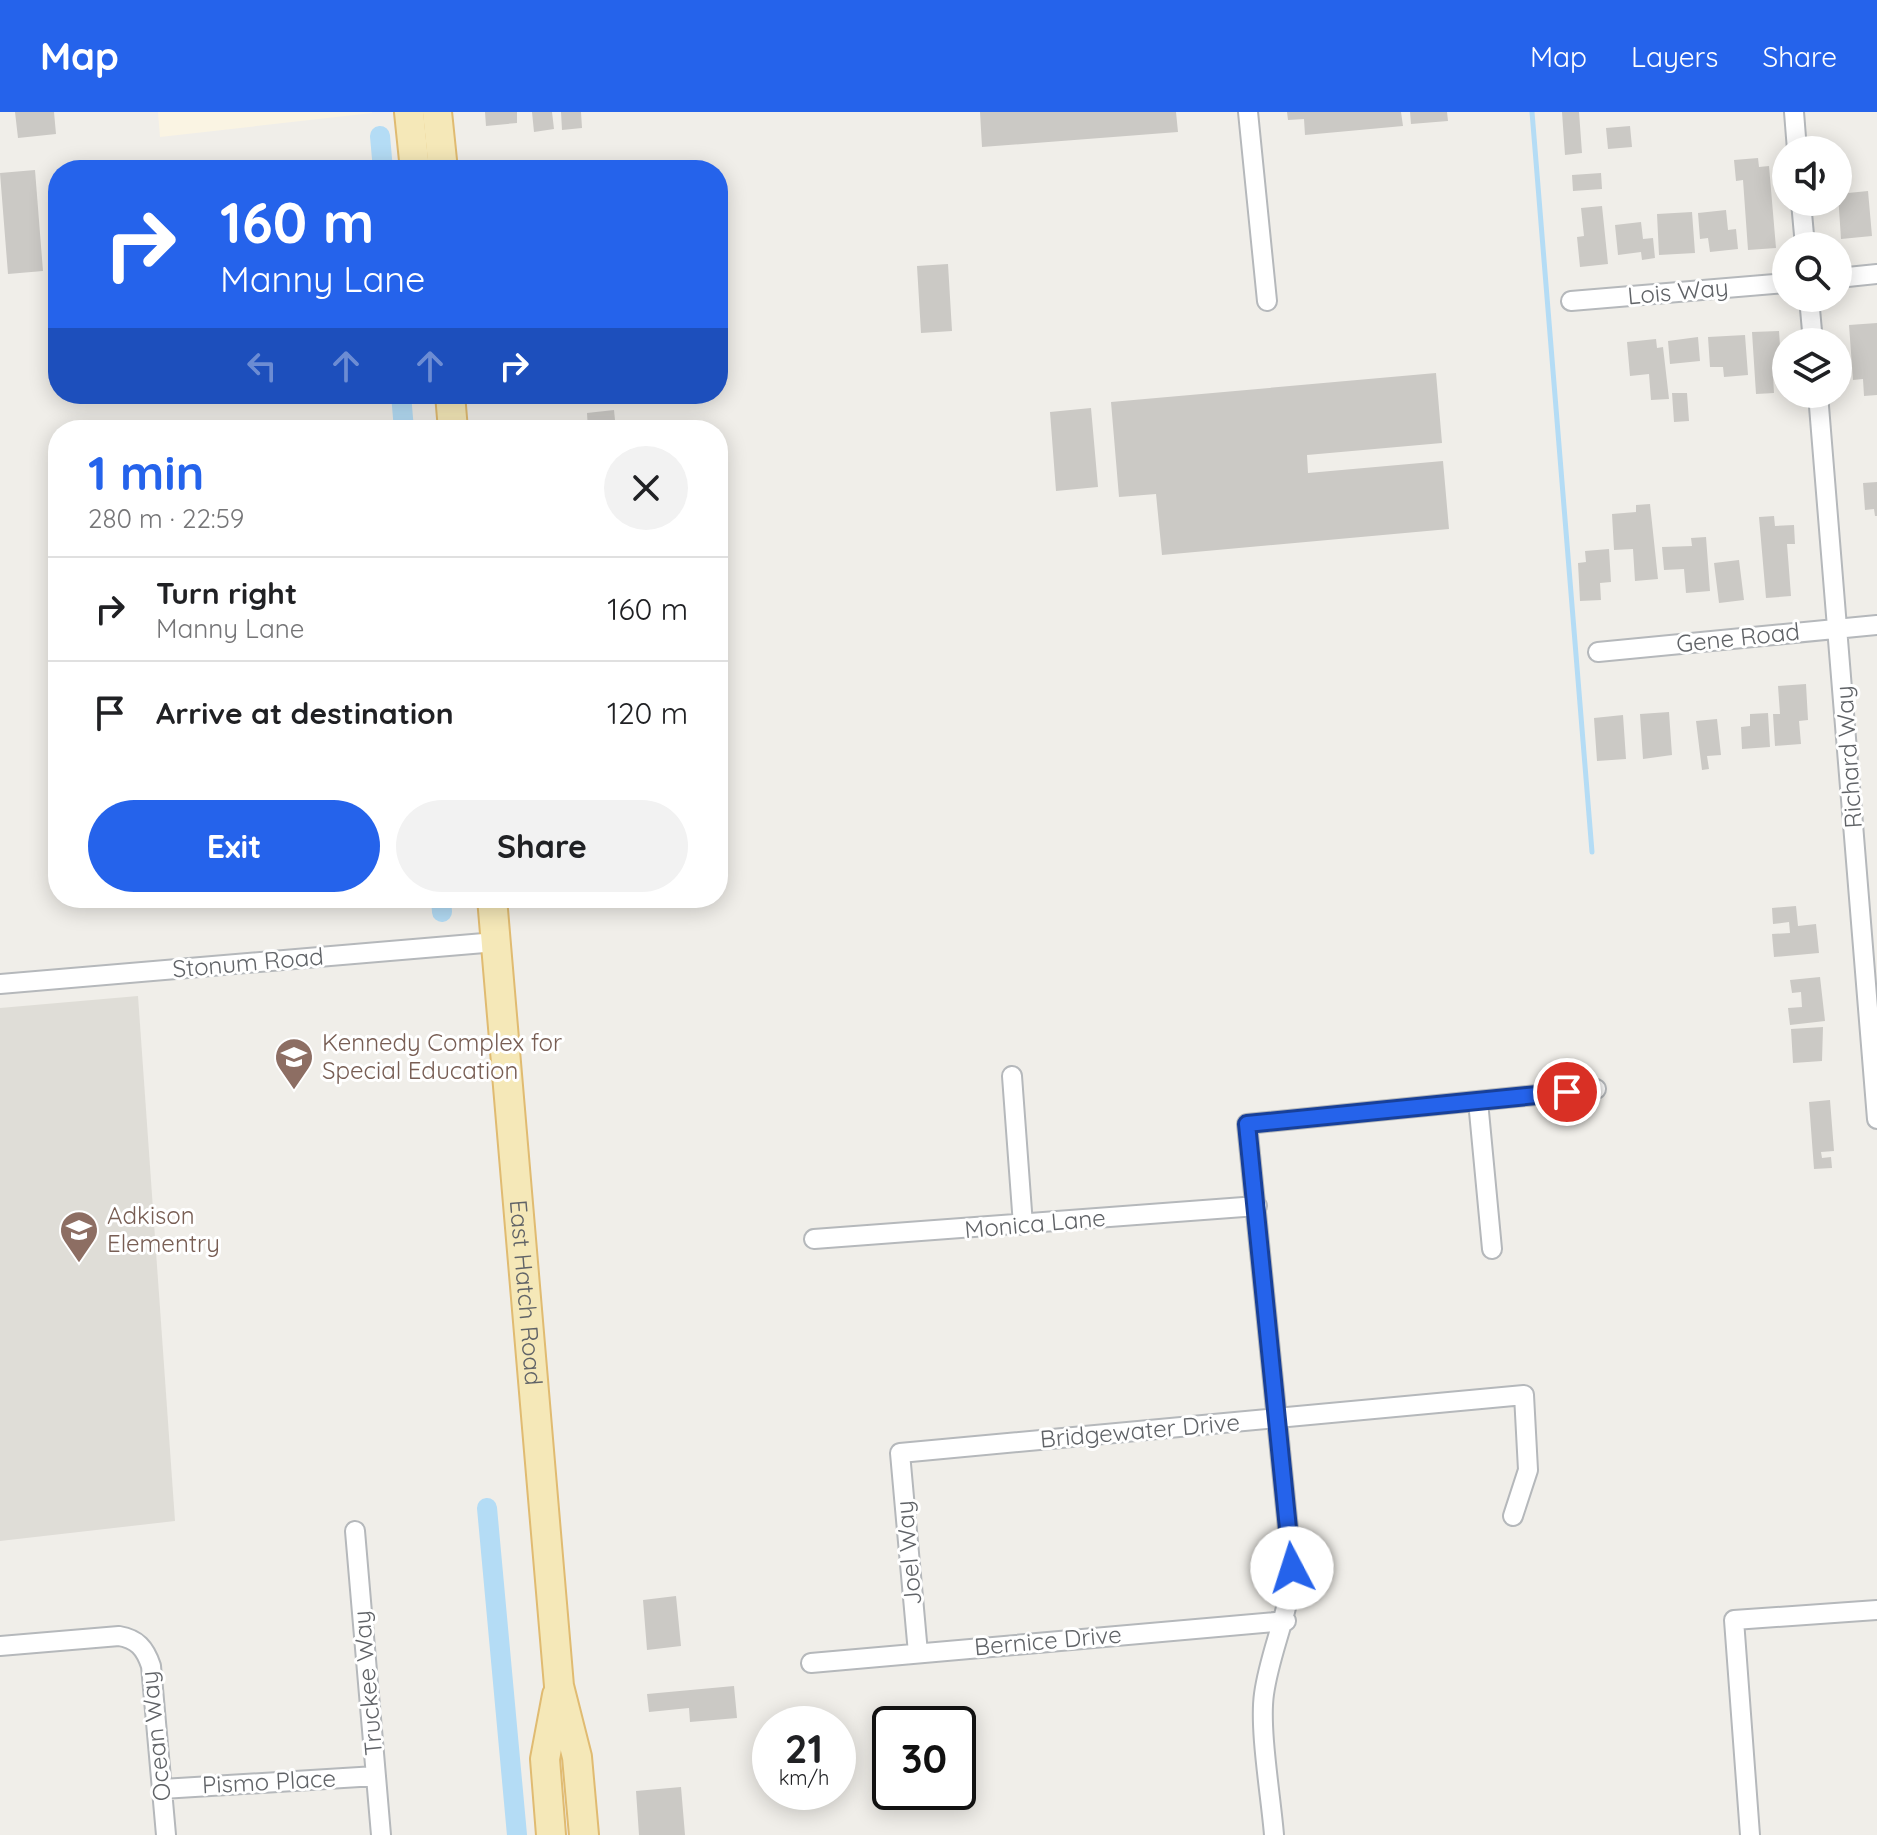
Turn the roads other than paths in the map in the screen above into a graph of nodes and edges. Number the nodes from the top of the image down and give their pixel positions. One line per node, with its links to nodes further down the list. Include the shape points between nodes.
1 (409, 112): 6 (main road)
2 (437, 112): 7 (main road)
3 (1248, 112): 11 (street)
4 (1794, 112): 5 (street)
5 (1796, 136)
6 (414, 160)
7 (442, 160)
8 (1877, 274): 9 (street)
9 (1852, 277)
10 (1772, 284): 12 (street, Lois Way)
11 (1267, 301)
12 (1571, 301)
13 (1819, 408): 15 (street, Richard Way)
14 (1877, 625): 15 (street, Gene Road)
15 (1840, 628): 16 (street, Gene Road); 21 (street, Richard Way)
16 (1598, 652)
17 (493, 908): 18 (main road, East Hatch Road)
18 (496, 942): 19 (street, Stonum Road); 38 (main road, East Hatch Road)
19 (0, 984)
20 (1012, 1076): 26 (street)
21 (1875, 1076): 24 (street, Richard Way)
22 (1596, 1089): 23 (street)
23 (1478, 1101): 25 (street, via 1247,1124); 28 (street)
24 (1877, 1119)
25 (1257, 1206): 26 (street, Monica Lane); 29 (street)
26 (1023, 1225): 27 (street, Monica Lane)
27 (814, 1239)
28 (1492, 1249)
29 (1278, 1418): 30 (street, Bridgewater Drive); 31 (street, Bridgewater Drive, via 1524,1395 1528,1470); 34 (street, via 1292,1568)
30 (900, 1453): 36 (street, Joel Way)
31 (1513, 1516)
32 (355, 1531): 39 (street, Truckee Way)
33 (1877, 1610): 46 (street, via 1734,1620)
34 (1286, 1621): 36 (street, Bernice Drive); 45 (street, via 1268,1669 1264,1699)
35 (0, 1646): 40 (street, Ocean Way, via 119,1636 136,1642 151,1666)
36 (918, 1653): 37 (street, Bernice Drive)
37 (811, 1663)
38 (559, 1686): 43 (main road, East Hatch Road, via 545,1759); 44 (main road, East Hatch Road, via 577,1757)
39 (376, 1776): 40 (street, Pismo Place); 42 (street, Truckee Way)
40 (162, 1789): 41 (street, Ocean Way)
41 (166, 1835)
42 (381, 1835)
43 (551, 1835)
44 (584, 1835)
45 (1274, 1835)
46 (1750, 1835)

